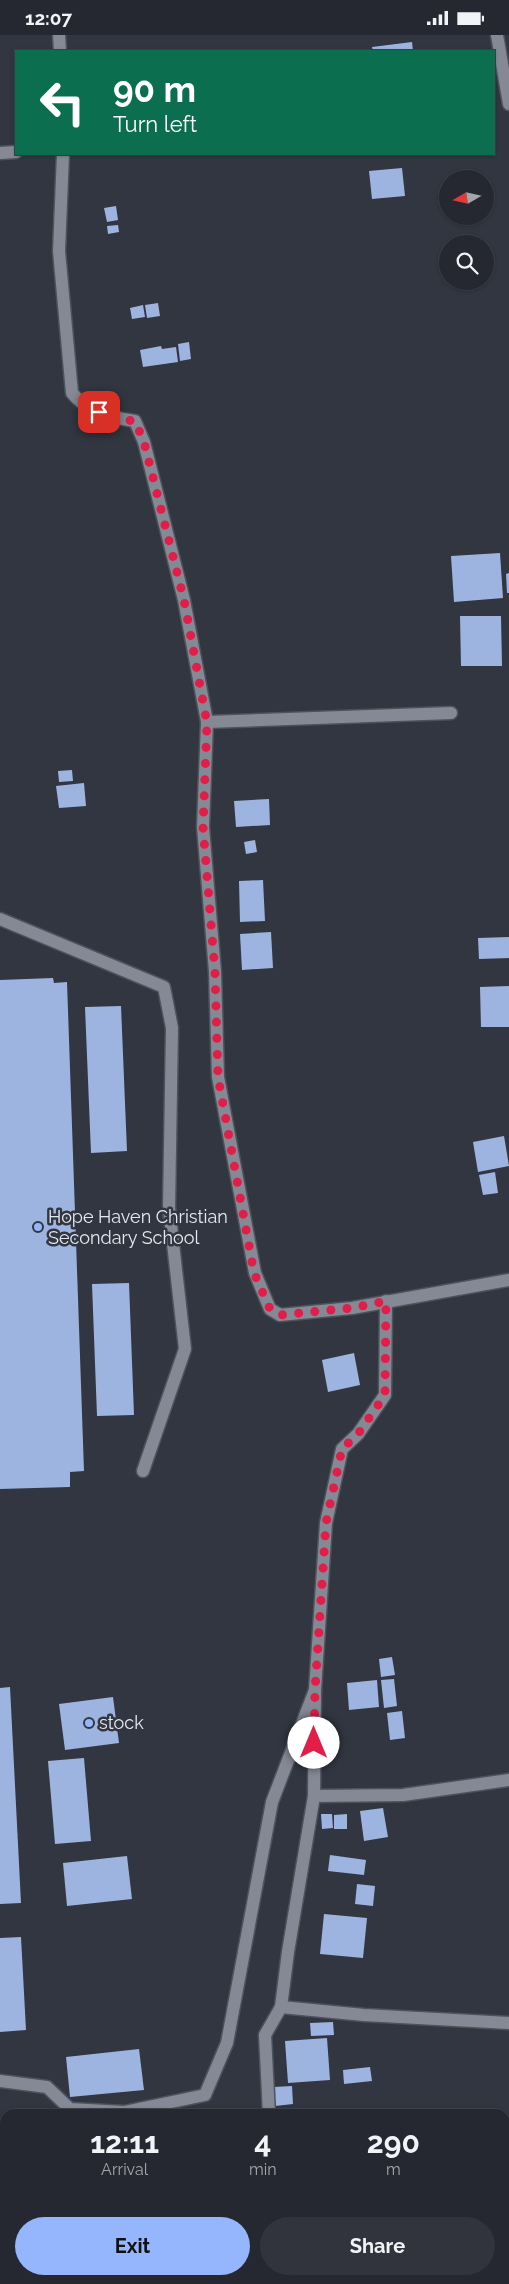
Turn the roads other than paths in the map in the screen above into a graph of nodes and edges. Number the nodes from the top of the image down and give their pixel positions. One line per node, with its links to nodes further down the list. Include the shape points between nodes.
1 (59, 35): 3 (street)
2 (497, 35): 4 (street)
3 (60, 50)
4 (509, 104)
5 (15, 152): 6 (street)
6 (0, 153)
7 (63, 155): 9 (street, via 60,251 72,393 81,404 118,419 135,421 144,442 184,600)
8 (451, 713): 9 (street)
9 (207, 723): 12 (street, via 203,827 215,972 218,1077 254,1273 270,1309 280,1315)
10 (0, 919): 13 (street, via 164,987 172,1028 169,1208 185,1349)
11 (509, 1280): 12 (street)
12 (386, 1301): 14 (street, via 385,1395 358,1434 342,1449 326,1523)
13 (143, 1471)
14 (315, 1690): 16 (street); 21 (street, via 272,1802 227,2043 205,2095)
15 (509, 1780): 16 (street, via 403,1795)
16 (314, 1796): 17 (street)
17 (281, 2007): 18 (street); 22 (street, via 266,2035)
18 (509, 2023)
19 (0, 2081): 20 (street, via 47,2087)
20 (70, 2109)
21 (138, 2109)
22 (269, 2109)

